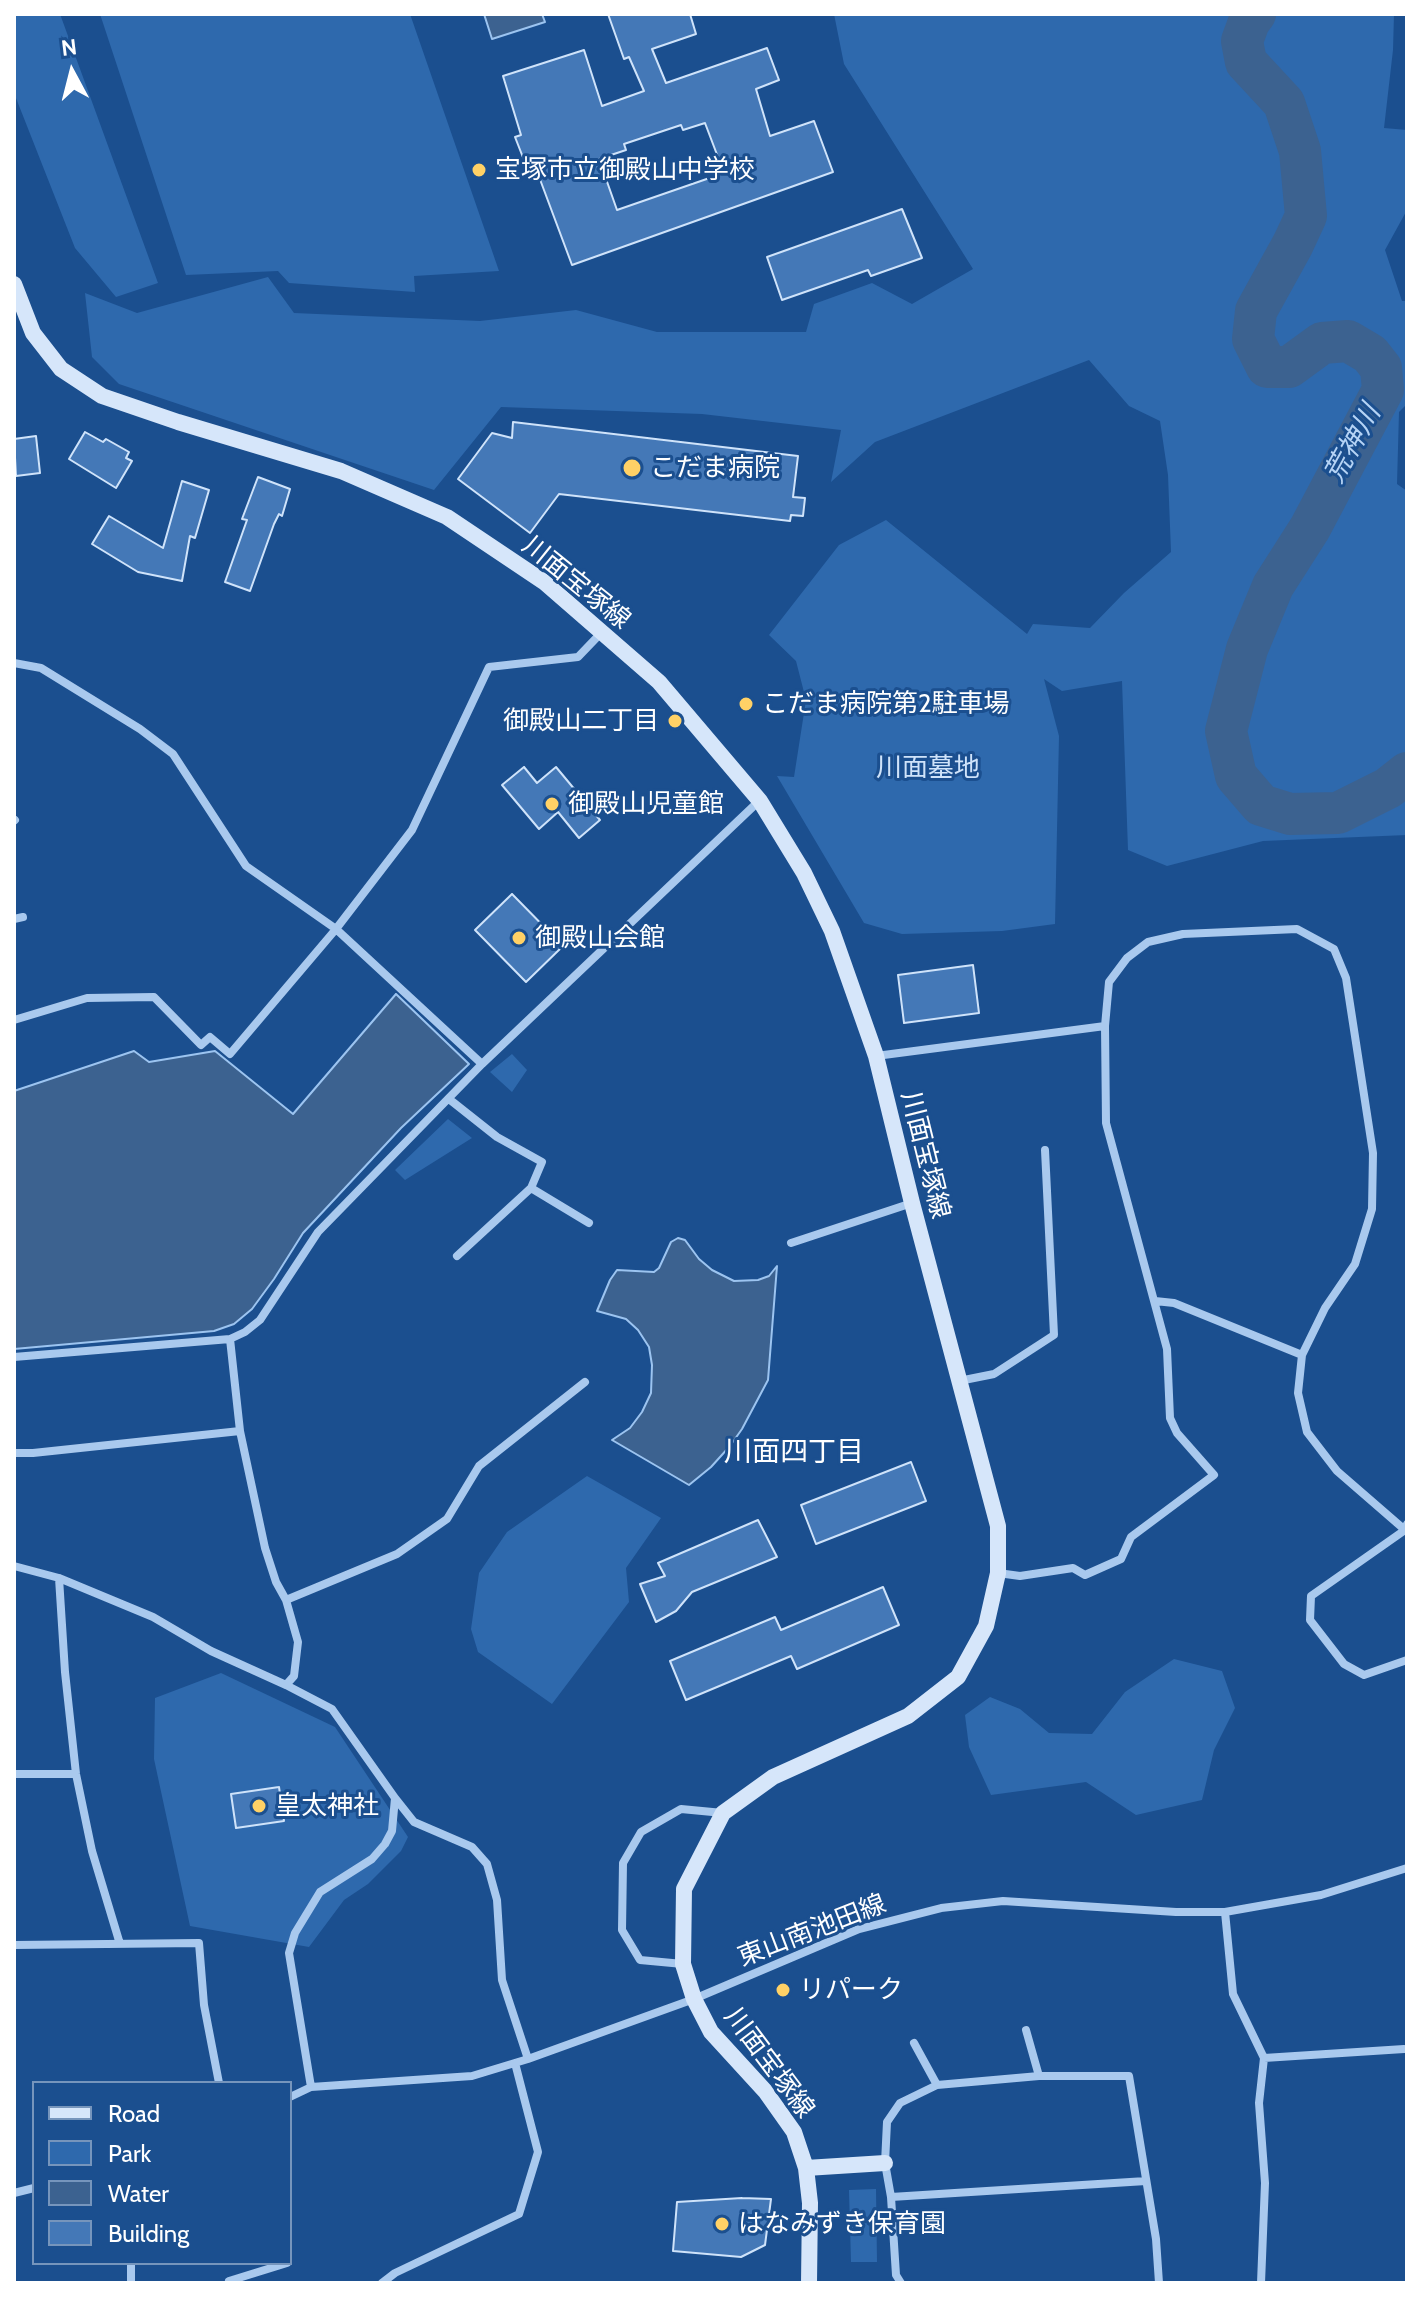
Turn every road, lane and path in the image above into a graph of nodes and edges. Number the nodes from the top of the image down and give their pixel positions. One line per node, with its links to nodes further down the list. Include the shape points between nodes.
1 (14, 284): 2 (street, 川面宝塚線, via 33,333 61,369 102,396 341,471 447,517 544,582)
2 (602, 632): 4 (street, 川面宝塚線, via 659,682); 5 (street, via 578,657 489,667 412,830)
3 (14, 663): 5 (street, via 41,668 173,754 246,866)
4 (760, 801): 8 (street, 川面宝塚線, via 832,931); 9 (street)
5 (336, 929): 6 (street, via 230,1054 210,1037 201,1045 154,997 87,998); 9 (street)
6 (14, 1020)
7 (1105, 1026): 8 (street); 17 (street, via 1106,1123); 19 (street, via 1109,982 1148,942 1183,934 1297,929 1334,949 1346,978 1373,1153 1372,1209 1355,1264)
8 (876, 1056): 13 (street, 川面宝塚線)
9 (482, 1064): 10 (street)
10 (449, 1099): 12 (street, via 497,1137 542,1162); 18 (street, via 318,1232 260,1320)
11 (1045, 1150): 21 (street, via 1054,1335 994,1374)
12 (531, 1188): 14 (street); 16 (street)
13 (912, 1203): 15 (street); 21 (street, 川面宝塚線)
14 (589, 1223)
15 (791, 1243)
16 (457, 1256)
17 (1155, 1301): 19 (street, via 1174,1303); 27 (street, via 1167,1349 1170,1418 1214,1475 1131,1537 1121,1559 1085,1575 1073,1568 1020,1576)
18 (230, 1339): 20 (street); 23 (street)
19 (1302, 1355): 25 (street, via 1298,1393 1307,1432 1337,1471)
20 (14, 1357)
21 (959, 1381): 27 (street, 川面宝塚線, via 998,1526)
22 (585, 1382): 29 (street, via 479,1466 447,1519 397,1554)
23 (240, 1431): 24 (street); 29 (street, via 265,1548)
24 (14, 1453)
25 (1406, 1527): 30 (street, via 1311,1596 1310,1620 1344,1664 1364,1675)
26 (14, 1566): 28 (street)
27 (998, 1573): 35 (street, 川面宝塚線, via 986,1626 958,1677 908,1716 773,1777)
28 (59, 1578): 31 (street, via 153,1617); 33 (street)
29 (286, 1600): 31 (street, via 298,1642 294,1676)
30 (1407, 1660)
31 (286, 1685): 34 (street, via 332,1709)
32 (14, 1774): 33 (street)
33 (76, 1774): 38 (street)
34 (395, 1798): 46 (street, via 414,1822 472,1847 487,1864 497,1900 502,1980); 51 (street, via 392,1831 385,1844 372,1859 320,1892 289,1953)
35 (723, 1813): 40 (street, 川面宝塚線, via 684,1889); 40 (street, via 681,1809 641,1832 623,1863 622,1930 640,1960)
36 (1407, 1868): 37 (street, 東山南池田線, via 1321,1895)
37 (1225, 1912): 41 (street, 東山南池田線, via 1003,1901 941,1908 859,1929); 45 (street, via 1233,1994)
38 (120, 1944): 39 (street); 49 (street, via 199,1943)
39 (14, 1945)
40 (683, 1964): 41 (street, 川面宝塚線)
41 (694, 1999): 46 (street, 東山南池田線); 54 (street, 川面宝塚線, via 711,2032 794,2132)
42 (1026, 2030): 48 (street)
43 (914, 2043): 50 (street)
44 (1404, 2049): 45 (street)
45 (1264, 2058): 63 (street, via 1259,2103 1265,2183)
46 (528, 2059): 47 (street, 東山南池田線)
47 (515, 2063): 51 (street, 東山南池田線, via 472,2076); 59 (street, via 538,2152 519,2214)
48 (1039, 2076): 50 (street); 55 (street, via 1129,2076)
49 (219, 2081)
50 (937, 2085): 53 (street, via 900,2103 893,2112 887,2122)
51 (311, 2087): 52 (street, 東山南池田線)
52 (292, 2096)
53 (885, 2163): 54 (street); 56 (street)
54 (806, 2168): 60 (street, 川面宝塚線)
55 (1146, 2181): 56 (street); 62 (street)
56 (891, 2197): 61 (street, via 896,2275)
57 (281, 2265): 58 (street)
58 (230, 2283)
59 (382, 2283)
60 (809, 2283)
61 (901, 2283)
62 (1159, 2283)
63 (1261, 2283)

